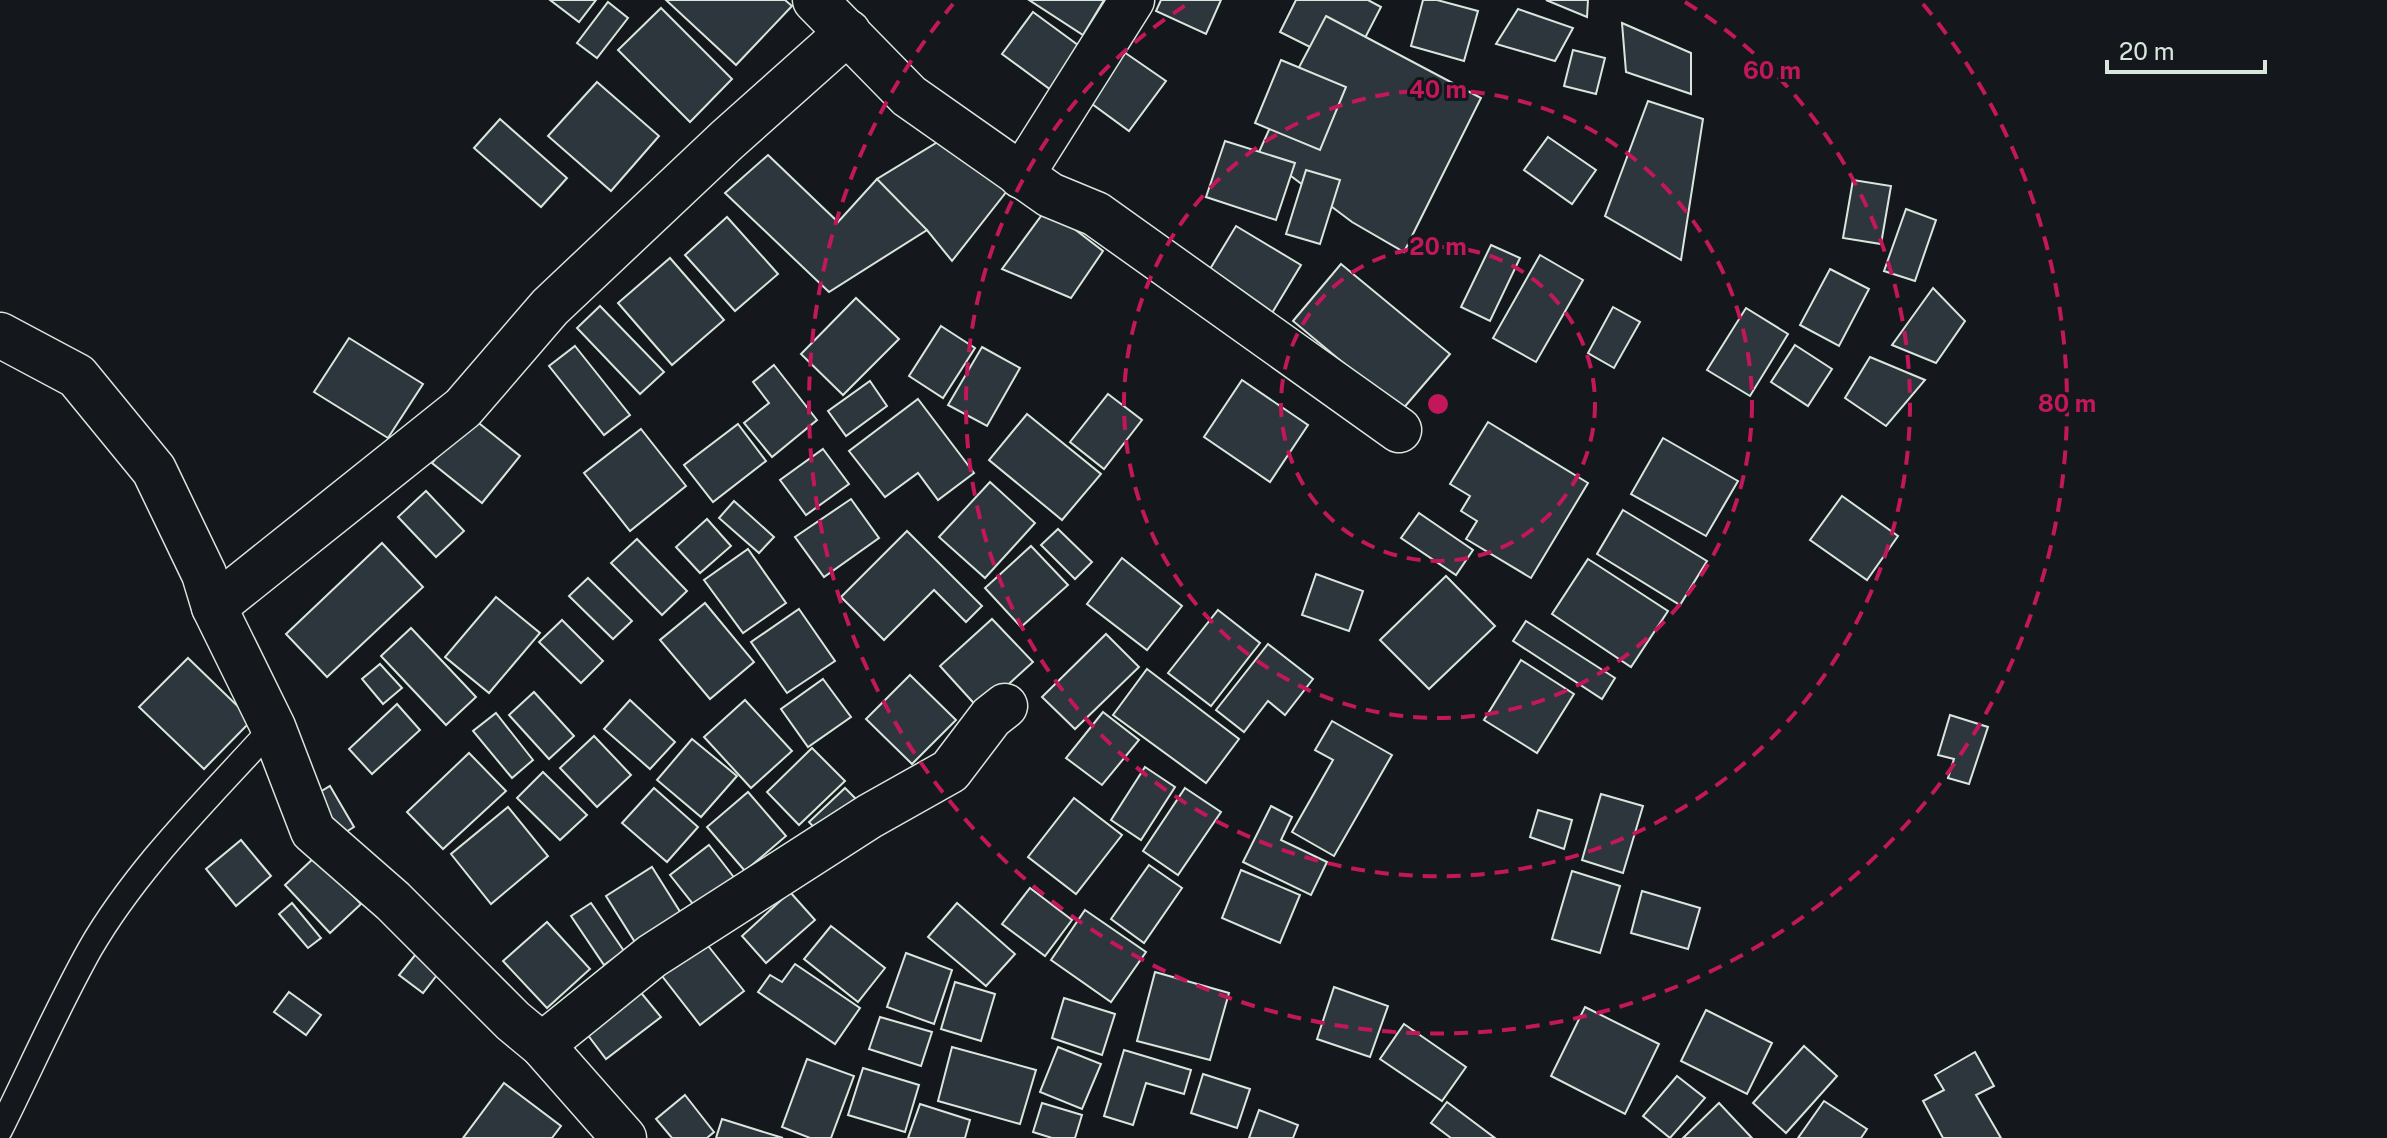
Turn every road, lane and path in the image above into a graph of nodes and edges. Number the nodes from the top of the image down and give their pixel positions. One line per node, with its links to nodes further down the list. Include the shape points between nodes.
1 (815, 0): 3 (street)
2 (1132, 0): 4 (street)
3 (848, 32): 4 (street, via 909,96); 7 (street, via 560,298 463,408)
4 (1021, 176): 6 (street, via 1096,214)
5 (0, 335): 7 (street, via 77,376 124,430 154,470 204,574)
6 (1399, 430)
7 (214, 607): 9 (street)
8 (1005, 706): 10 (street, via 950,771 652,956)
9 (273, 727): 10 (street, via 313,831); 11 (lane, via 151,862 121,903 90,949)
10 (542, 1045): 12 (street)
11 (0, 1130)
12 (624, 1138)

